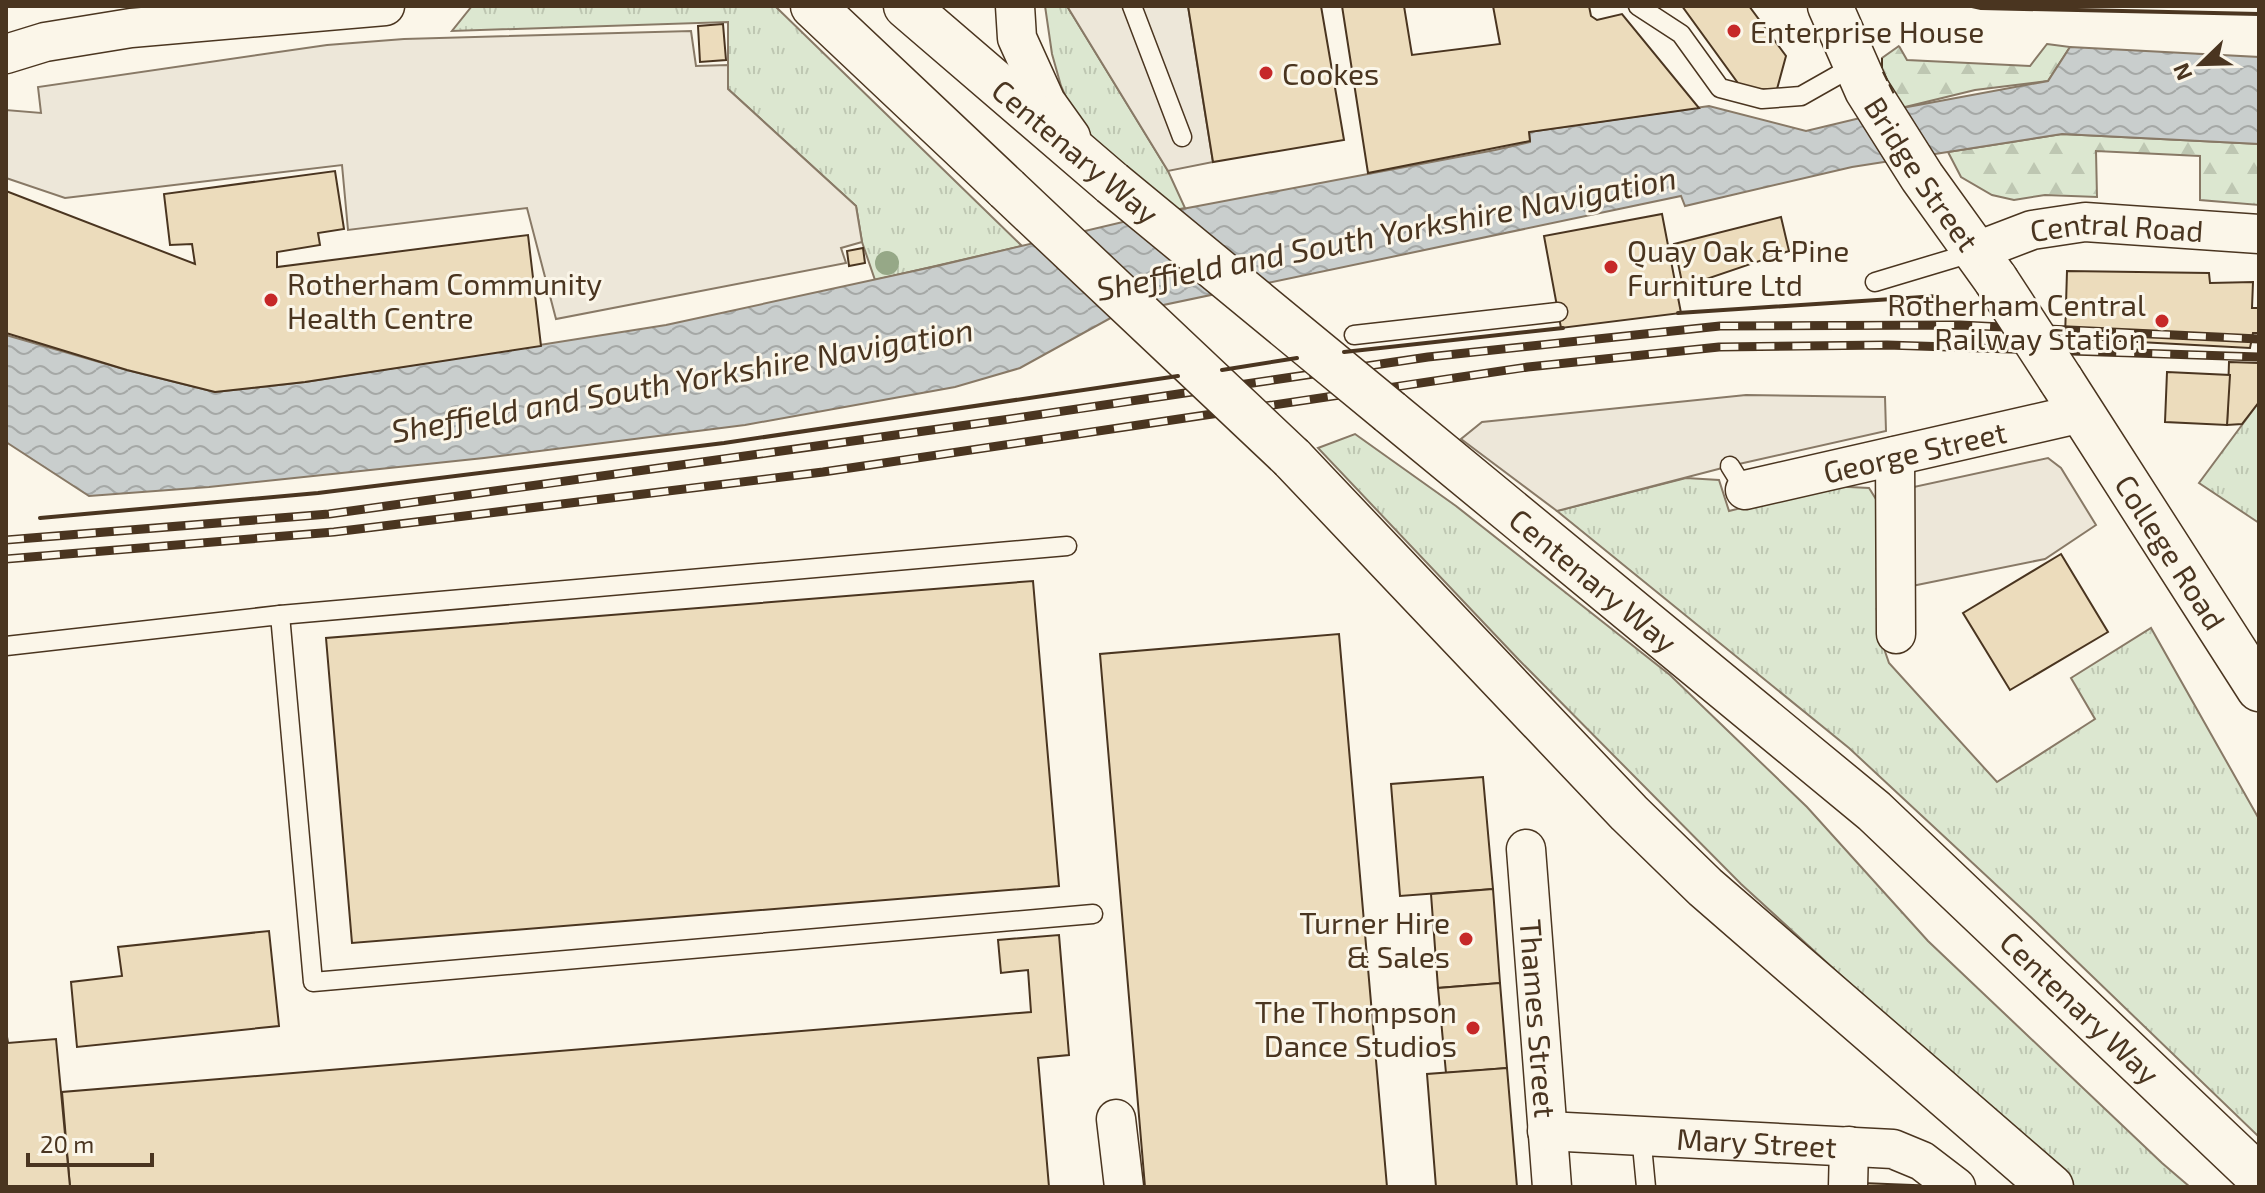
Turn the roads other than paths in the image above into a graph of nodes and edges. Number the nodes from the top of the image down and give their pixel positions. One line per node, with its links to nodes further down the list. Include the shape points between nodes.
1 (385, 6): 8 (street, via 131,28)
2 (813, 6): 37 (main road, bridge, via 1292,458 1705,887)
3 (906, 6): 11 (main road, Centenary Way)
4 (1015, 6): 11 (street, via 1017,38 1046,102)
5 (1132, 6): 10 (lane)
6 (1638, 6): 9 (lane, via 1681,34 1720,88 1762,99 1801,96)
7 (1830, 6): 9 (main road, Bridge Street)
8 (6, 54)
9 (1860, 78): 13 (main road, Bridge Street, via 1922,177)
10 (1182, 137)
11 (1103, 177): 31 (main road, Centenary Way, bridge, via 1874,811)
12 (2259, 234): 13 (street, Central Road, via 2085,222 2032,230)
13 (1987, 265): 14 (lane); 17 (main road, Bridge Street, bridge)
14 (1875, 282)
15 (1558, 312): 16 (lane)
16 (1354, 335)
17 (2072, 397): 18 (street, George Street); 24 (main road, College Road)
18 (1895, 456): 19 (street, George Street); 22 (street)
19 (1738, 478)
20 (1067, 546): 21 (lane)
21 (280, 615): 23 (lane); 26 (lane, via 313,982)
22 (1896, 634)
23 (6, 646)
24 (2259, 689)
25 (1526, 849): 28 (street, Thames Street)
26 (1093, 914)
27 (1116, 1119): 32 (street)
28 (1547, 1131): 29 (street, Mary Street); 33 (street, Thames Street)
29 (1641, 1135): 30 (street, Mary Street); 34 (lane)
30 (1849, 1146): 35 (street); 36 (street, Mary Street, via 1893,1149 1922,1161)
31 (2259, 1177)
32 (1124, 1187)
33 (1552, 1187)
34 (1646, 1187)
35 (1848, 1187)
36 (1956, 1187)
37 (2051, 1187)

